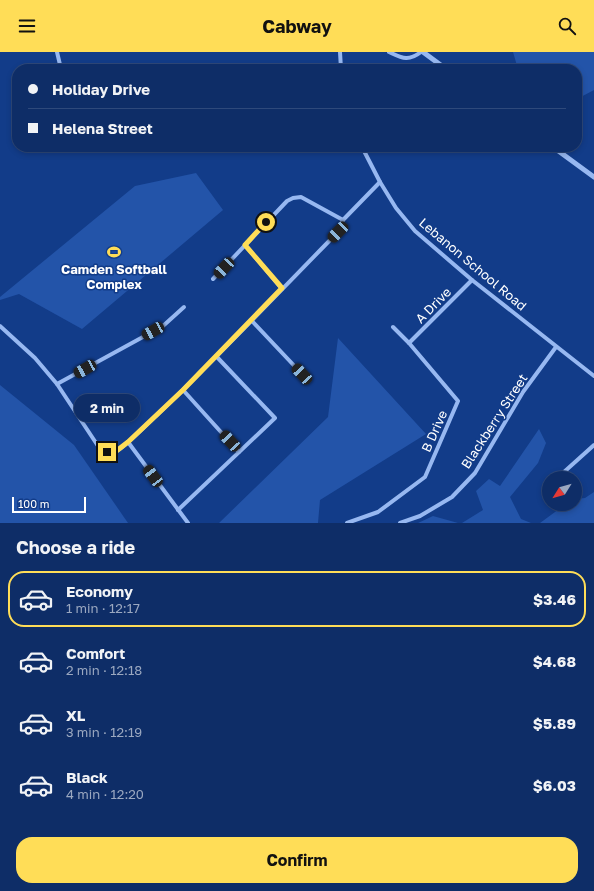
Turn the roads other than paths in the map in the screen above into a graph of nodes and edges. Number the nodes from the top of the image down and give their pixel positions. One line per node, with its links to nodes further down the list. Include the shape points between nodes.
1 (57, 52): 5 (street)
2 (340, 52): 6 (street)
3 (389, 52): 4 (street, via 405,59)
4 (422, 52): 7 (street)
5 (60, 64)
6 (341, 64)
7 (439, 64)
8 (365, 152): 11 (street, Lebanon School Road)
9 (560, 152): 10 (street)
10 (594, 177)
11 (380, 182): 12 (street); 15 (street, Lebanon School Road, via 396,208 415,230)
12 (343, 220): 13 (street, via 301,198 293,198 287,200); 16 (street, via 338,232)
13 (245, 245): 14 (street); 16 (street)
14 (213, 279)
15 (472, 280): 21 (street, A Drive); 22 (street, Lebanon School Road)
16 (282, 288): 18 (street)
17 (184, 308): 26 (street, via 163,326)
18 (252, 321): 23 (street); 24 (street)
19 (0, 326): 26 (street, via 35,358)
20 (393, 327): 21 (street, B Drive)
21 (409, 343): 34 (street, B Drive, via 458,401 425,477 378,512)
22 (556, 347): 25 (street, Lebanon School Road); 35 (street, Blackberry Street, via 523,392 475,472 452,496 420,516)
23 (216, 356): 27 (street); 30 (street, via 275,418)
24 (302, 374)
25 (594, 376)
26 (57, 384): 28 (street, via 100,449 115,452)
27 (183, 390): 28 (street); 30 (street)
28 (128, 442): 32 (street)
29 (594, 445): 31 (street)
30 (239, 452): 32 (street)
31 (565, 471)
32 (178, 510): 33 (street)
33 (188, 523)
34 (347, 523)
35 (400, 523)

